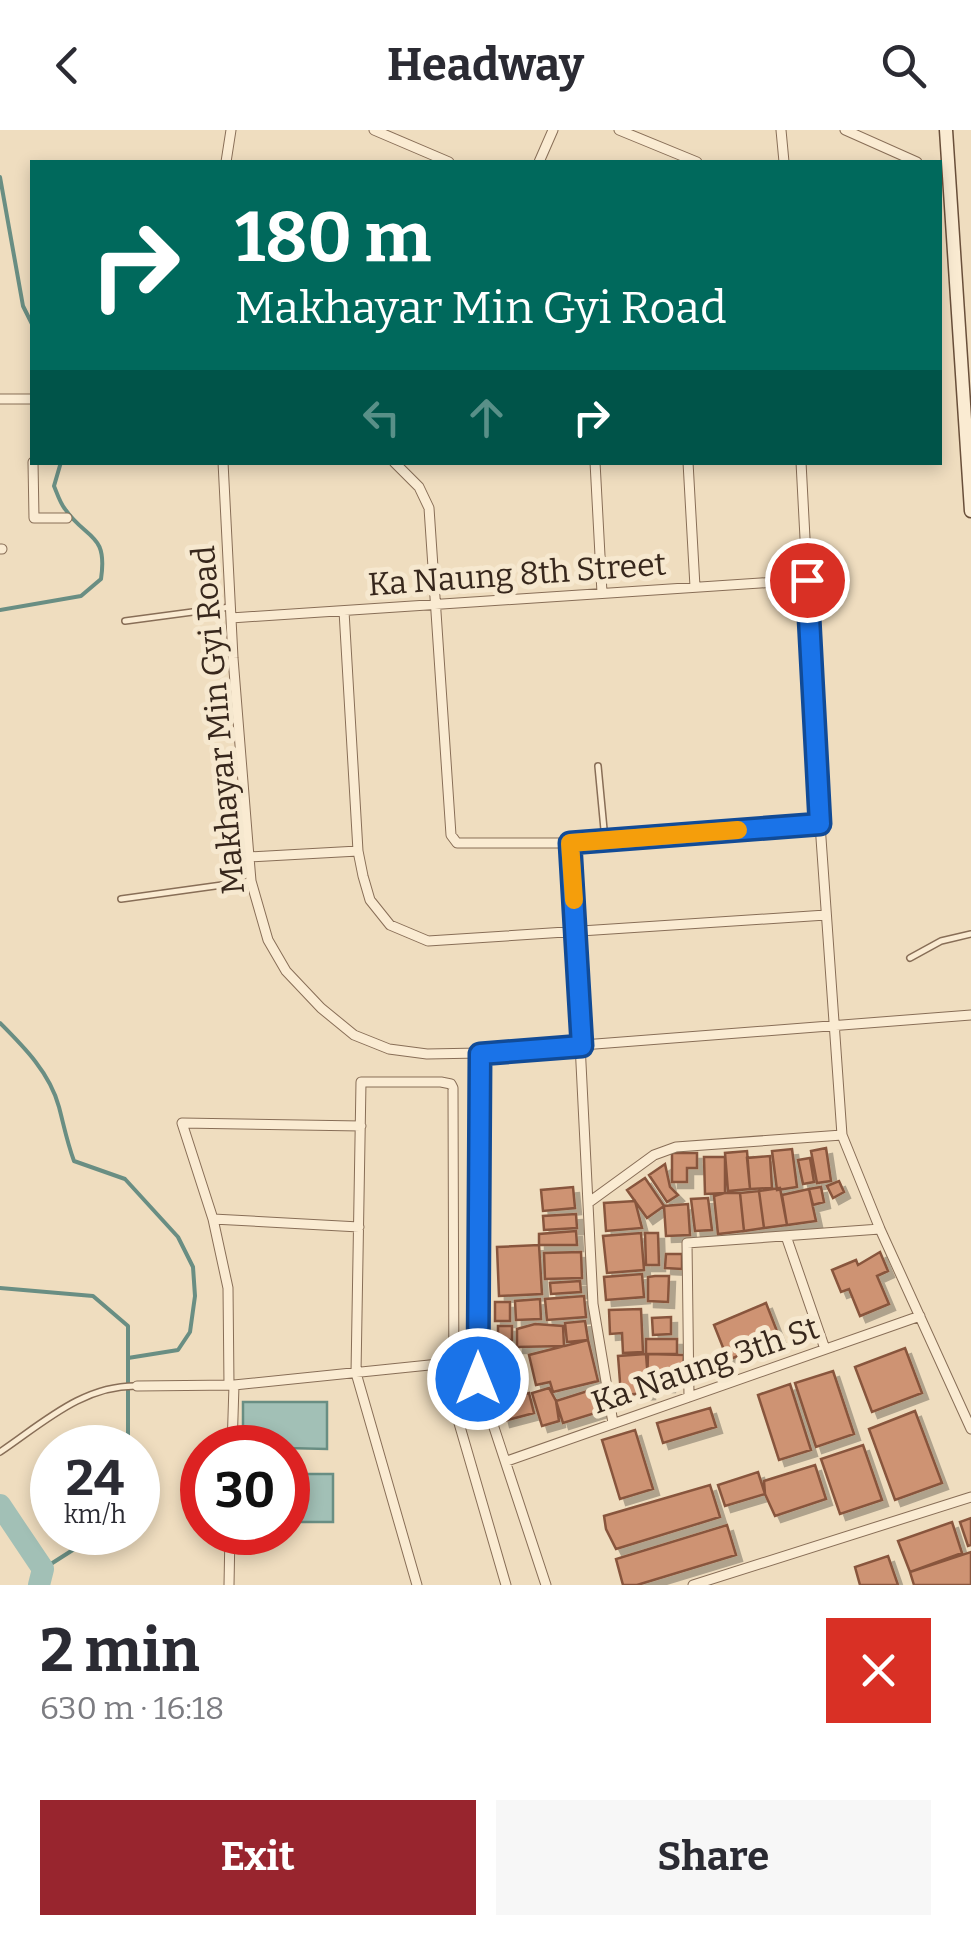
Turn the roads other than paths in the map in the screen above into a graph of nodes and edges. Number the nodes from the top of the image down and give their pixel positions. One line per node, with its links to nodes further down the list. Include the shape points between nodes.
1 (231, 130): 8 (street)
2 (374, 130): 9 (street)
3 (553, 130): 10 (street)
4 (618, 130): 11 (street)
5 (781, 130): 12 (street)
6 (845, 130): 13 (street)
7 (946, 130): 14 (main road)
8 (226, 160)
9 (444, 160)
10 (540, 160)
11 (692, 160)
12 (784, 160)
13 (912, 160)
14 (944, 175): 23 (main road)
15 (30, 398): 16 (street)
16 (0, 399)
17 (33, 465): 24 (street, via 34,518)
18 (223, 465): 30 (street, Makhayar Min Gyi Road)
19 (397, 465): 28 (street, via 428,508)
20 (595, 465): 27 (street)
21 (688, 465): 26 (street)
22 (802, 465): 25 (street)
23 (971, 511)
24 (67, 518)
25 (807, 580): 26 (street, Ka Naung 8th Street); 33 (street)
26 (695, 587): 27 (street, Ka Naung 8th Street)
27 (602, 594): 28 (street, Ka Naung 8th Street)
28 (433, 605): 29 (street, Ka Naung 8th Street); 35 (street, via 451,835 468,845)
29 (344, 611): 30 (street, Ka Naung 8th Street); 36 (street)
30 (231, 613): 31 (lane); 37 (street, Makhayar Min Gyi Road)
31 (125, 621)
32 (598, 766): 34 (lane)
33 (820, 824): 34 (street); 40 (street)
34 (605, 840): 35 (street)
35 (570, 843): 41 (street)
36 (358, 851): 37 (street); 41 (street, via 370,900 406,934 428,941)
37 (249, 857): 38 (street, Makhayar Min Gyi Road)
38 (252, 882): 39 (lane); 47 (street, Makhayar Min Gyi Road, via 268,940 286,972 354,1035 389,1049)
39 (121, 899)
40 (826, 914): 41 (street); 45 (street)
41 (576, 931): 46 (street)
42 (971, 934): 43 (lane)
43 (910, 958)
44 (971, 1015): 45 (street, Makhayar Min Gyi Road)
45 (834, 1027): 46 (street, Makhayar Min Gyi Road); 49 (street)
46 (582, 1046): 47 (street, Makhayar Min Gyi Road); 50 (street)
47 (480, 1054): 57 (street)
48 (360, 1126): 51 (street, via 182,1123); 52 (street); 58 (street, via 362,1082 451,1084)
49 (842, 1135): 50 (street, via 676,1147); 53 (street)
50 (588, 1203): 63 (street, via 592,1304)
51 (213, 1219): 52 (street); 60 (street, via 228,1288)
52 (358, 1227): 59 (street)
53 (880, 1228): 54 (street); 55 (street)
54 (786, 1236): 56 (street); 62 (street, via 687,1243)
55 (920, 1316): 56 (street, Ka Naung 3th St); 65 (street)
56 (825, 1349): 62 (street, Ka Naung 3th St)
57 (478, 1360): 58 (street); 67 (street, via 478,1379)
58 (452, 1363): 59 (street); 72 (street, via 454,1406)
59 (356, 1373): 60 (street); 71 (street)
60 (232, 1385): 61 (street); 64 (street)
61 (137, 1386): 66 (lane, via 115,1385 80,1397)
62 (688, 1397): 63 (street, Ka Naung 3th St)
63 (614, 1423): 67 (street, Ka Naung 3th St)
64 (232, 1425)
65 (971, 1429)
66 (0, 1452)
67 (507, 1460): 73 (street)
68 (971, 1497): 74 (street)
69 (230, 1555): 70 (street)
70 (229, 1585)
71 (417, 1585)
72 (506, 1585)
73 (546, 1585)
74 (693, 1585)

